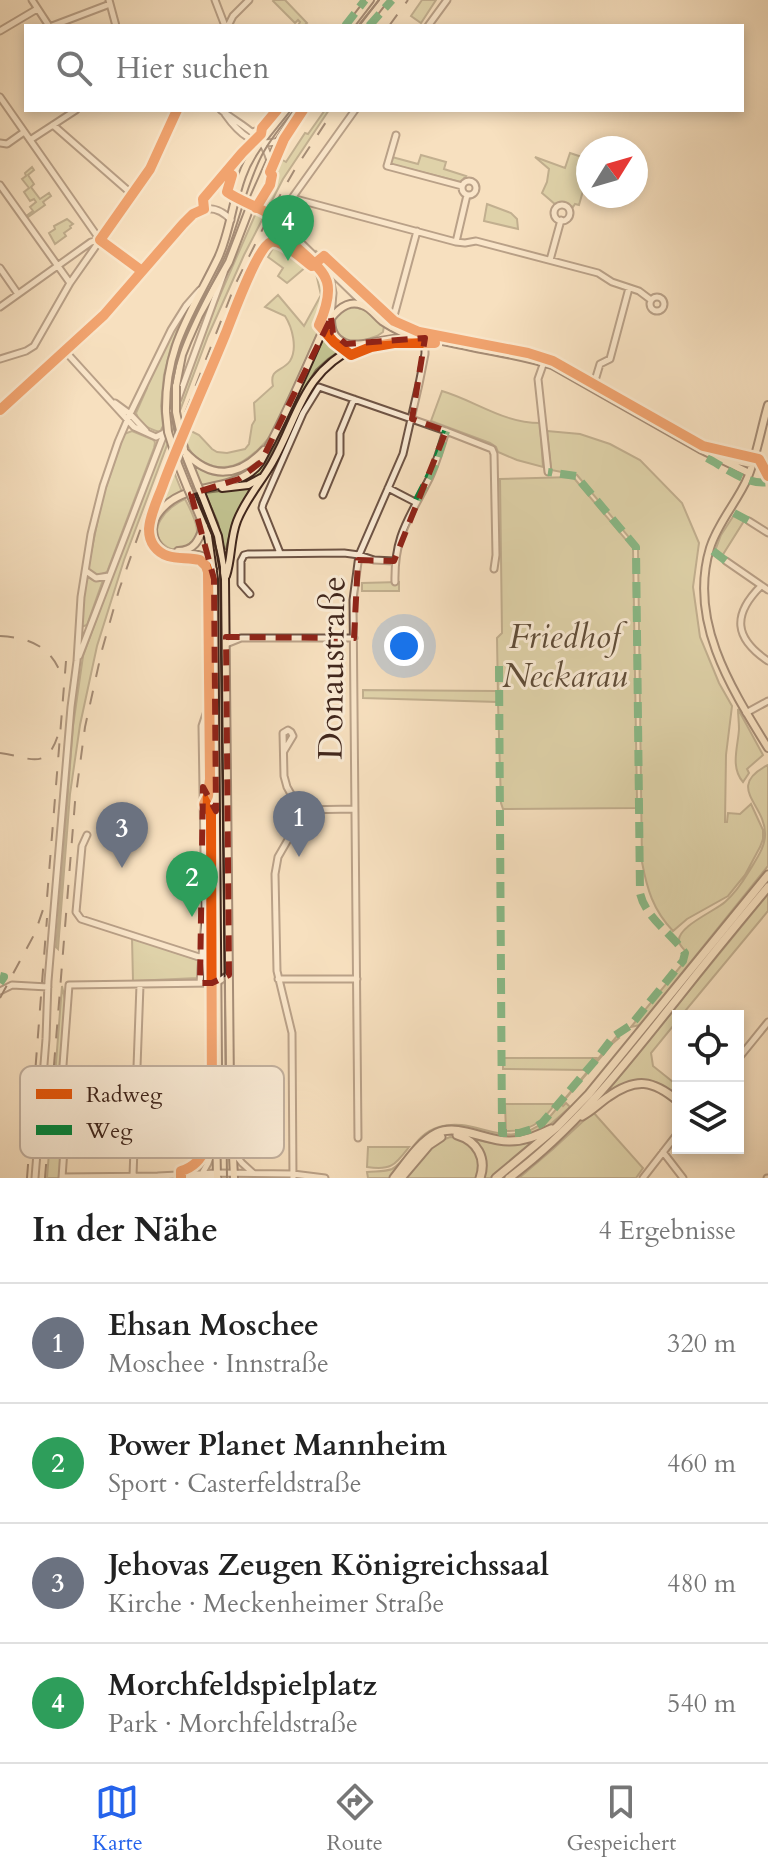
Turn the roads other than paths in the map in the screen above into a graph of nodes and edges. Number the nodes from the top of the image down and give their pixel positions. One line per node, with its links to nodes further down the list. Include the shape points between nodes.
1 (32, 0): 8 (street)
2 (215, 0): 12 (street)
3 (249, 0): 13 (street)
4 (384, 0): 15 (main road)
5 (447, 0): 16 (street)
6 (368, 1): 14 (main road)
7 (109, 2): 10 (street); 11 (street)
8 (37, 9): 9 (street); 17 (street)
9 (48, 24)
10 (55, 24)
11 (115, 24)
12 (226, 24)
13 (228, 24)
14 (351, 24)
15 (366, 24)
16 (429, 24)
17 (0, 31)
18 (0, 97): 27 (street)
19 (73, 112): 25 (street)
20 (176, 112): 39 (street)
21 (223, 112): 28 (street)
22 (284, 112): 26 (main road)
23 (298, 112): 31 (main road)
24 (354, 112): 41 (street)
25 (53, 125): 30 (street); 39 (street)
26 (273, 127): 28 (street); 33 (main road)
27 (24, 132): 30 (street); 32 (street)
28 (249, 134): 33 (street); 34 (street)
29 (396, 135): 38 (street, via 387,166)
30 (30, 140): 48 (street)
31 (279, 141): 33 (street); 36 (main road)
32 (0, 143)
33 (262, 143): 35 (main road); 36 (street)
34 (250, 145): 35 (street); 42 (street, via 203,199)
35 (252, 154): 43 (main road)
36 (271, 161): 46 (main road)
37 (0, 185): 51 (street)
38 (462, 186): 40 (street); 40 (street, via 469,181 476,185 475,193)
39 (133, 195): 48 (street)
40 (467, 195): 49 (street)
41 (292, 198): 47 (street); 55 (street, via 286,212 288,228)
42 (204, 209): 44 (street, via 223,212); 54 (street, via 189,218)
43 (233, 210): 44 (main road); 46 (main road, via 242,215)
44 (231, 220): 57 (main road)
45 (561, 220): 50 (street)
46 (242, 227): 53 (main road)
47 (417, 231): 49 (street); 63 (street)
48 (100, 240): 51 (street); 54 (street); 56 (street)
49 (456, 242): 50 (street, via 476,241)
50 (550, 260): 58 (street)
51 (57, 266): 56 (street); 59 (street)
52 (0, 268): 59 (street)
53 (225, 269): 81 (street); 85 (main road, bridge, via 182,355 176,412)
54 (142, 271): 71 (street)
55 (333, 278): 61 (street); 64 (street)
56 (70, 283): 72 (street, via 34,346)
57 (203, 287): 78 (street, via 171,330); 95 (main road, bridge, via 173,351 166,412 178,464)
58 (629, 288): 60 (street); 74 (street, via 610,359 600,364)
59 (18, 294): 62 (street)
60 (651, 300)
61 (364, 305): 64 (main road, via 347,305); 65 (main road)
62 (0, 307)
63 (396, 313): 65 (street); 66 (street)
64 (331, 318): 70 (main road, via 336,337); 83 (main road)
65 (383, 321): 66 (main road)
66 (391, 327): 67 (main road); 69 (main road)
67 (410, 336): 68 (main road); 69 (main road)
68 (428, 339): 73 (main road); 79 (street, Donaustraße)
69 (377, 340): 70 (main road)
70 (359, 345): 90 (main road, via 314,380)
71 (65, 351): 77 (street); 78 (street)
72 (0, 359)
73 (544, 362): 74 (main road); 88 (street, via 538,379)
74 (593, 387): 86 (main road)
75 (354, 399): 79 (street); 92 (street); 97 (street, via 319,387 303,413 262,508)
76 (768, 405): 87 (main road)
77 (0, 410)
78 (128, 417): 82 (street); 103 (street, via 103,486)
79 (412, 419): 80 (street); 91 (street, Donaustraße)
80 (446, 431): 93 (street); 102 (street, via 490,447 494,454)
81 (165, 433): 82 (street); 84 (street)
82 (156, 437): 84 (street)
83 (269, 444): 85 (main road, via 248,464 223,472 200,466); 101 (main road, via 250,473 183,494 155,519 153,535 161,548 203,556)
84 (159, 446): 104 (street)
85 (184, 450): 105 (main road, bridge, via 218,536)
86 (716, 456): 87 (main road); 89 (main road)
87 (751, 464): 89 (main road)
88 (548, 472)
89 (749, 473): 118 (main road, via 712,542 704,576 714,646)
90 (264, 476): 95 (main road, via 248,485 176,500 159,518 156,532 166,549 183,552 197,543); 105 (main road, via 237,521)
91 (388, 488): 93 (street); 98 (street, Donaustraße)
92 (323, 495)
93 (415, 502): 99 (street)
94 (749, 521): 96 (street)
95 (204, 526): 101 (main road)
96 (766, 530)
97 (280, 553): 98 (street); 109 (street, via 241,558 241,584)
98 (359, 555): 99 (street); 112 (street, Donaustraße)
99 (394, 561): 106 (street)
100 (726, 561): 107 (street)
101 (214, 569): 117 (main road)
102 (494, 569)
103 (85, 571): 104 (street, via 96,578); 113 (street)
104 (109, 576): 113 (street)
105 (225, 579): 110 (main road)
106 (395, 582)
107 (761, 586): 108 (street); 115 (street, via 740,620 748,643)
108 (768, 590)
109 (250, 594)
110 (226, 628): 111 (street); 114 (main road)
111 (241, 638): 112 (street); 114 (street)
112 (354, 638): 122 (street, Donaustraße)
113 (80, 641): 137 (street)
114 (226, 644): 129 (main road)
115 (768, 661)
116 (768, 701): 118 (street)
117 (215, 703): 121 (street, via 202,726); 124 (main road)
118 (746, 713): 119 (main road)
119 (768, 748)
120 (284, 751): 123 (street, via 285,782)
121 (203, 787): 124 (street); 128 (street)
122 (355, 809): 123 (street); 131 (street, Donaustraße)
123 (300, 810): 130 (street, via 276,864)
124 (216, 811): 133 (main road)
125 (87, 835): 128 (street, via 76,912 81,919)
126 (768, 875): 148 (highway)
127 (768, 887): 147 (highway)
128 (202, 958): 134 (street)
129 (229, 975): 133 (street); 145 (main road)
130 (278, 979): 131 (street); 161 (street, via 292,1033)
131 (357, 979): 149 (street, Donaustraße)
132 (0, 981): 136 (street)
133 (218, 982): 134 (street); 144 (main road)
134 (200, 983): 135 (street)
135 (140, 985): 142 (street, via 69,985); 143 (street)
136 (9, 986): 137 (street); 138 (street)
137 (48, 987): 141 (street)
138 (0, 991)
139 (768, 1022): 140 (street)
140 (744, 1052)
141 (44, 1066)
142 (63, 1066)
143 (137, 1066)
144 (218, 1066)
145 (230, 1066)
146 (672, 1097): 147 (highway, via 656,1085 637,1083)
147 (576, 1119): 172 (highway)
148 (557, 1127): 168 (highway, via 511,1141 443,1131 425,1141); 171 (highway)
149 (358, 1138)
150 (672, 1141): 151 (street)
151 (663, 1152): 173 (street); 174 (street)
152 (37, 1158): 164 (street)
153 (134, 1158): 158 (street)
154 (210, 1158): 156 (street)
155 (238, 1158): 157 (street)
156 (202, 1173): 159 (street); 163 (street)
157 (254, 1174): 160 (street); 161 (street)
158 (133, 1176): 159 (street); 162 (street)
159 (158, 1176): 165 (street)
160 (234, 1176): 163 (street)
161 (293, 1176): 167 (street)
162 (62, 1177)
163 (217, 1177): 166 (street)
164 (35, 1178)
165 (182, 1178): 166 (street)
166 (196, 1178)
167 (325, 1178)
168 (394, 1178)
169 (401, 1178): 170 (highway, via 429,1145 450,1134 469,1140 478,1150 483,1162)
170 (480, 1178)
171 (496, 1178)
172 (509, 1178)
173 (643, 1178)
174 (683, 1178)

